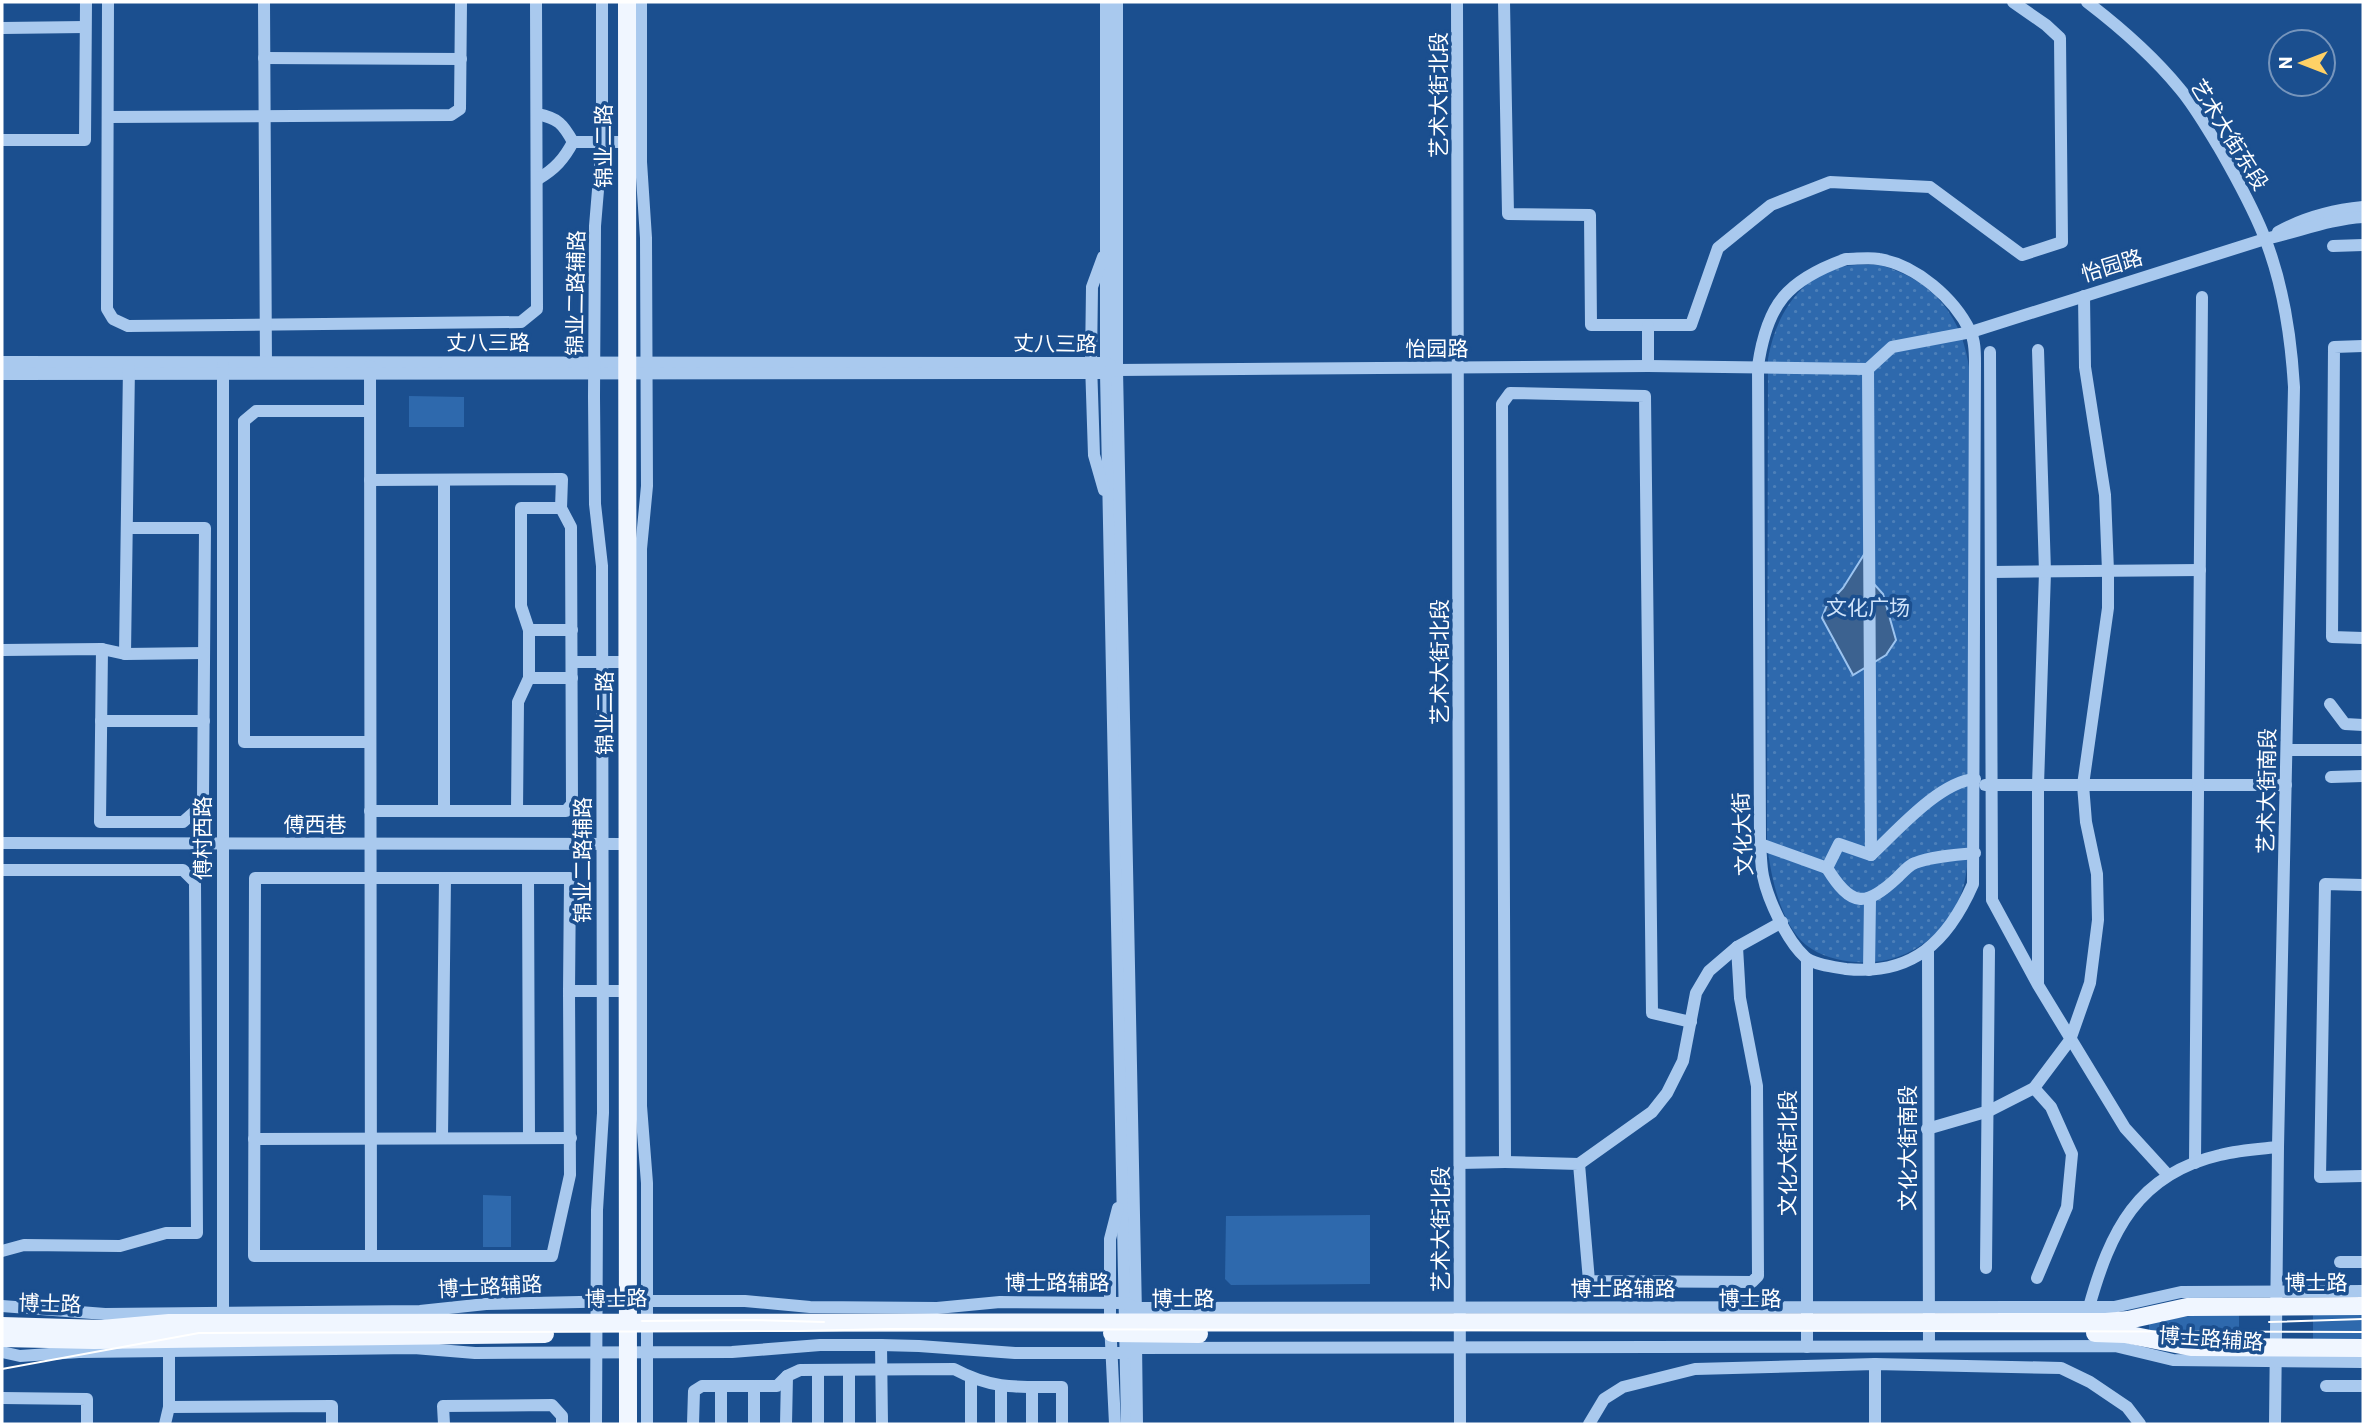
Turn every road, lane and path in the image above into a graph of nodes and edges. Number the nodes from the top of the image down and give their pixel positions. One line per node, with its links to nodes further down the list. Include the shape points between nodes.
1 (86, 2): 16 (street)
2 (108, 2): 22 (street)
3 (264, 2): 18 (street)
4 (461, 2): 19 (street)
5 (536, 2): 20 (street)
6 (602, 2): 25 (street, 锦业二路辅路)
7 (615, 2): 25 (main road, 锦业二路)
8 (627, 2): 25 (main road, 锦业二路)
9 (641, 2): 45 (street)
10 (1106, 2): 50 (street)
11 (1117, 2): 50 (street)
12 (1457, 2): 51 (street, 艺术大街北段)
13 (1504, 2): 35 (street, via 1508,214 1590,215 1591,325)
14 (2014, 2): 35 (street, via 2060,38 2062,242 2022,255 1930,187 1830,182 1771,205 1718,248 1691,325)
15 (2087, 2): 29 (street, 艺术大街东段, via 2147,53 2180,90 2246,195)
16 (85, 27): 17 (street); 23 (street, via 85,140)
17 (2, 28)
18 (264, 58): 19 (street); 21 (street)
19 (461, 59): 21 (street, via 460,109 451,115)
20 (537, 114): 24 (street, via 563,124); 26 (street)
21 (264, 116): 22 (street); 34 (street)
22 (108, 117): 34 (street, via 107,309 113,319 128,326)
23 (2, 140)
24 (573, 142): 25 (street); 26 (street, via 564,159)
25 (615, 142): 43 (street, 锦业二路辅路, via 595,226); 44 (main road, 锦业二路)
26 (538, 179): 34 (street, via 537,309 522,322)
27 (2363, 206): 29 (street, 怡园路, via 2322,213)
28 (2363, 217): 29 (street, 怡园路)
29 (2266, 239): 32 (street, 怡园路); 79 (street, 艺术大街南段, via 2283,300 2294,387)
30 (2363, 245): 31 (street)
31 (2333, 246)
32 (2084, 296): 36 (street, 怡园路); 60 (street, via 2085,367 2105,495)
33 (2202, 297): 59 (street)
34 (264, 325): 48 (street)
35 (1648, 326): 41 (street)
36 (1971, 332): 42 (street, 文化大街, via 1937,289 1914,273 1878,258 1846,259 1790,289 1769,320); 52 (street, 怡园路, via 1892,347); 83 (street, 文化大街, via 1975,363)
37 (2363, 346): 65 (street, via 2334,347 2332,624 2332,637)
38 (2038, 350): 62 (street)
39 (1990, 352): 61 (street)
40 (2, 362): 46 (street, 丈八三路)
41 (1648, 366): 42 (street, 怡园路); 51 (street, 怡园路)
42 (1758, 366): 52 (street, 怡园路); 95 (street, 文化大街)
43 (594, 367): 44 (street, 丈八三路); 49 (street, 丈八三路); 71 (street, 锦业二路辅路, via 595,504)
44 (622, 367): 45 (street, 丈八三路); 71 (main road, 锦业二路)
45 (647, 367): 50 (street, 丈八三路); 141 (street, via 647,485 641,549 641,1106 647,1183)
46 (129, 368): 47 (street, 丈八三路); 53 (street, 丈八三路); 58 (street)
47 (223, 368): 48 (street, 丈八三路); 93 (street, 傅村西路)
48 (266, 368): 49 (street, 丈八三路)
49 (369, 368): 54 (street)
50 (1102, 368): 51 (street, 怡园路); 132 (street, via 1094,456 1109,506); 155 (street)
51 (1459, 368): 127 (street, 艺术大街北段)
52 (1868, 369): 98 (street)
53 (2, 374)
54 (370, 411): 55 (street); 78 (street, via 256,411 244,421 244,742)
55 (369, 480): 56 (street); 78 (street)
56 (444, 480): 57 (street, via 562,478); 90 (street)
57 (562, 508): 63 (street, via 571,527); 64 (street, via 521,508 521,606)
58 (128, 528): 68 (street, via 205,528); 69 (street)
59 (2200, 570): 60 (street); 84 (street)
60 (2108, 571): 62 (street); 87 (street, via 2108,608)
61 (1991, 572): 62 (street); 85 (street)
62 (2045, 572): 86 (street)
63 (572, 630): 64 (street); 70 (street)
64 (529, 631): 72 (street)
65 (2363, 638)
66 (102, 649): 67 (street); 69 (street); 75 (street)
67 (2, 650)
68 (204, 653): 69 (street); 76 (street)
69 (125, 654)
70 (573, 662): 71 (street); 73 (street)
71 (615, 662): 94 (main road, 锦业二路)
72 (529, 678): 73 (street); 91 (street, via 518,702)
73 (572, 678): 91 (street, via 572,804 566,811)
74 (2330, 704): 77 (street, via 2345,724)
75 (101, 721): 76 (street); 76 (street, via 100,822 183,822 200,807 204,799)
76 (204, 721)
77 (2363, 725)
78 (370, 742): 89 (street)
79 (2287, 750): 80 (street); 88 (street, 艺术大街南段)
80 (2363, 750)
81 (2363, 776): 82 (street)
82 (2331, 777)
83 (1975, 782): 85 (street); 97 (street, 文化大街); 98 (street, via 1962,780 1927,804)
84 (2200, 784): 87 (street); 88 (street); 128 (street)
85 (1992, 785): 86 (street); 112 (street, via 1992,900)
86 (2038, 785): 87 (street); 112 (street)
87 (2083, 785): 116 (street, via 2097,874 2098,920 2091,983)
88 (2286, 786): 125 (street, 艺术大街南段)
89 (369, 811): 90 (street); 96 (street)
90 (444, 811): 91 (street)
91 (517, 811)
92 (2, 843): 93 (street, 傅西巷)
93 (223, 844): 96 (street, 傅西巷); 148 (street, 傅村西路)
94 (615, 844): 96 (street, 傅西巷); 114 (main road, 锦业二路)
95 (1760, 844): 99 (street); 106 (street, 文化大街, via 1767,891)
96 (372, 845): 101 (street)
97 (1975, 853): 105 (street, via 1913,863); 108 (street, 文化大街, via 1973,884 1961,912)
98 (1871, 855): 99 (street, via 1839,844)
99 (1827, 868): 105 (street, via 1841,890)
100 (2, 870): 133 (street, via 183,870 194,882 197,1220 197,1233 166,1233 120,1246 24,1245)
101 (371, 878): 102 (street); 122 (street, via 255,878); 123 (street)
102 (444, 878): 103 (street); 124 (street)
103 (528, 878): 113 (street, via 570,878); 120 (street)
104 (2363, 885): 131 (street, via 2325,884 2320,1177)
105 (1870, 899): 111 (street)
106 (1782, 922): 107 (street); 110 (street, 文化大街)
107 (1737, 947): 115 (street, via 1709,971 1696,993); 129 (street, via 1740,998 1756,1086 1758,1276 1752,1282 1589,1281)
108 (1928, 950): 111 (street, 文化大街); 119 (street, 文化大街南段)
109 (1989, 950): 118 (street)
110 (1807, 959): 111 (street, 文化大街, via 1837,968); 150 (street, 文化大街北段)
111 (1870, 970)
112 (2038, 985): 116 (street)
113 (569, 991): 114 (street); 121 (street)
114 (616, 991): 142 (main road, 锦业二路); 144 (street, via 597,1210)
115 (1691, 1022): 126 (street, via 1651,1013 1646,396 1510,393 1502,404); 129 (street, via 1683,1061 1667,1093 1651,1112)
116 (2070, 1040): 117 (street); 130 (street, via 2125,1128)
117 (2034, 1088): 118 (street); 138 (street, via 2051,1107 2072,1154 2067,1207)
118 (1989, 1111): 119 (street); 137 (street)
119 (1927, 1129): 151 (street, 文化大街南段)
120 (529, 1138): 121 (street); 124 (street)
121 (571, 1138): 134 (street, via 570,1175 552,1256)
122 (254, 1139): 123 (street); 134 (street, via 254,1256)
123 (371, 1139): 124 (street); 134 (street)
124 (442, 1139)
125 (2278, 1147): 128 (street, via 2220,1154); 140 (street, 艺术大街南段)
126 (1505, 1162): 127 (street); 129 (street)
127 (1460, 1163): 154 (street, 艺术大街北段)
128 (2195, 1163): 130 (street)
129 (1579, 1164)
130 (2167, 1174): 147 (street, via 2123,1221 2100,1266)
131 (2363, 1176)
132 (1123, 1190): 143 (street, via 1110,1239); 155 (street)
133 (2, 1251)
134 (371, 1255)
135 (2340, 1262): 136 (street)
136 (2363, 1262)
137 (1986, 1268)
138 (2037, 1278)
139 (2363, 1291): 140 (street, 博士路辅路)
140 (2276, 1298): 146 (main road, 博士路); 147 (street, 博士路辅路, via 2181,1292 2114,1307); 151 (main road, 博士路, via 2187,1307 2106,1322); 164 (street, 艺术大街南段)
141 (647, 1301): 142 (street, 博士路辅路); 143 (street, 博士路辅路, via 923,1308 1000,1302); 149 (street)
142 (622, 1302): 144 (street, 博士路辅路); 149 (main road, 锦业二路)
143 (1110, 1302): 155 (street); 155 (street, 博士路辅路)
144 (597, 1303): 148 (street, 博士路辅路); 153 (street)
145 (2, 1306): 148 (street, 博士路辅路, via 105,1314)
146 (2363, 1306)
147 (2089, 1307): 151 (street, 博士路辅路)
148 (223, 1313)
149 (630, 1327): 153 (main road, 博士路); 155 (main road, 博士路); 161 (main road, 锦业二路); 162 (street)
150 (1807, 1327): 151 (main road, 博士路); 151 (street, 博士路辅路); 154 (main road, 博士路); 154 (street, 博士路辅路)
151 (1929, 1327): 164 (main road, 博士路, via 2125,1334 2192,1347)
152 (11, 1328): 153 (main road, 博士路, via 102,1329 169,1323); 156 (main road, 博士路); 157 (main road, 博士路); 160 (main road)
153 (597, 1328): 157 (main road, 博士路); 163 (street)
154 (1459, 1328): 155 (main road, 博士路); 155 (street, 博士路辅路); 203 (street, 艺术大街北段)
155 (1126, 1330): 158 (street, 博士路辅路, via 1014,1353); 200 (street); 201 (street); 202 (street)
156 (2, 1338)
157 (169, 1345): 160 (street, 博士路辅路, via 20,1356); 163 (street, 博士路辅路); 179 (street)
158 (881, 1345): 162 (street, 博士路辅路); 169 (street)
159 (2363, 1348): 164 (main road, 博士路)
160 (2, 1351)
161 (622, 1352): 162 (street, 博士路辅路); 163 (street, 博士路辅路); 186 (main road, 锦业二路); 187 (main road, 锦业二路)
162 (647, 1352): 188 (street)
163 (596, 1353): 185 (street)
164 (2276, 1355): 165 (street, 博士路辅路); 207 (street, 艺术大街南段)
165 (2363, 1362)
166 (1875, 1364): 204 (street, via 1695,1369 1623,1387 1604,1399); 205 (street); 206 (street, via 2060,1368 2127,1407)
167 (818, 1370): 168 (street); 170 (street); 193 (street)
168 (849, 1370): 169 (street); 194 (street)
169 (881, 1370): 171 (street, via 954,1369); 195 (street)
170 (787, 1376): 173 (street, via 777,1386); 192 (street)
171 (971, 1378): 176 (street); 196 (street)
172 (721, 1386): 173 (street); 189 (street, via 694,1391); 190 (street)
173 (754, 1386): 191 (street)
174 (2326, 1386): 175 (street)
175 (2363, 1386)
176 (1001, 1387): 177 (street); 197 (street)
177 (1032, 1387): 198 (street); 199 (street, via 1062,1387)
178 (2, 1398): 180 (street, via 88,1399)
179 (169, 1407): 181 (street); 182 (street, via 331,1406)
180 (87, 1424)
181 (165, 1424)
182 (332, 1424)
183 (443, 1424): 184 (street, via 443,1406 552,1405 562,1416)
184 (562, 1424)
185 (596, 1424)
186 (616, 1424)
187 (628, 1424)
188 (647, 1424)
189 (693, 1424)
190 (721, 1424)
191 (754, 1424)
192 (786, 1424)
193 (818, 1424)
194 (849, 1424)
195 (882, 1424)
196 (971, 1424)
197 (1001, 1424)
198 (1032, 1424)
199 (1062, 1424)
200 (1115, 1424)
201 (1127, 1424)
202 (1138, 1424)
203 (1460, 1424)
204 (1589, 1424)
205 (1875, 1424)
206 (2140, 1424)
207 (2275, 1424)

